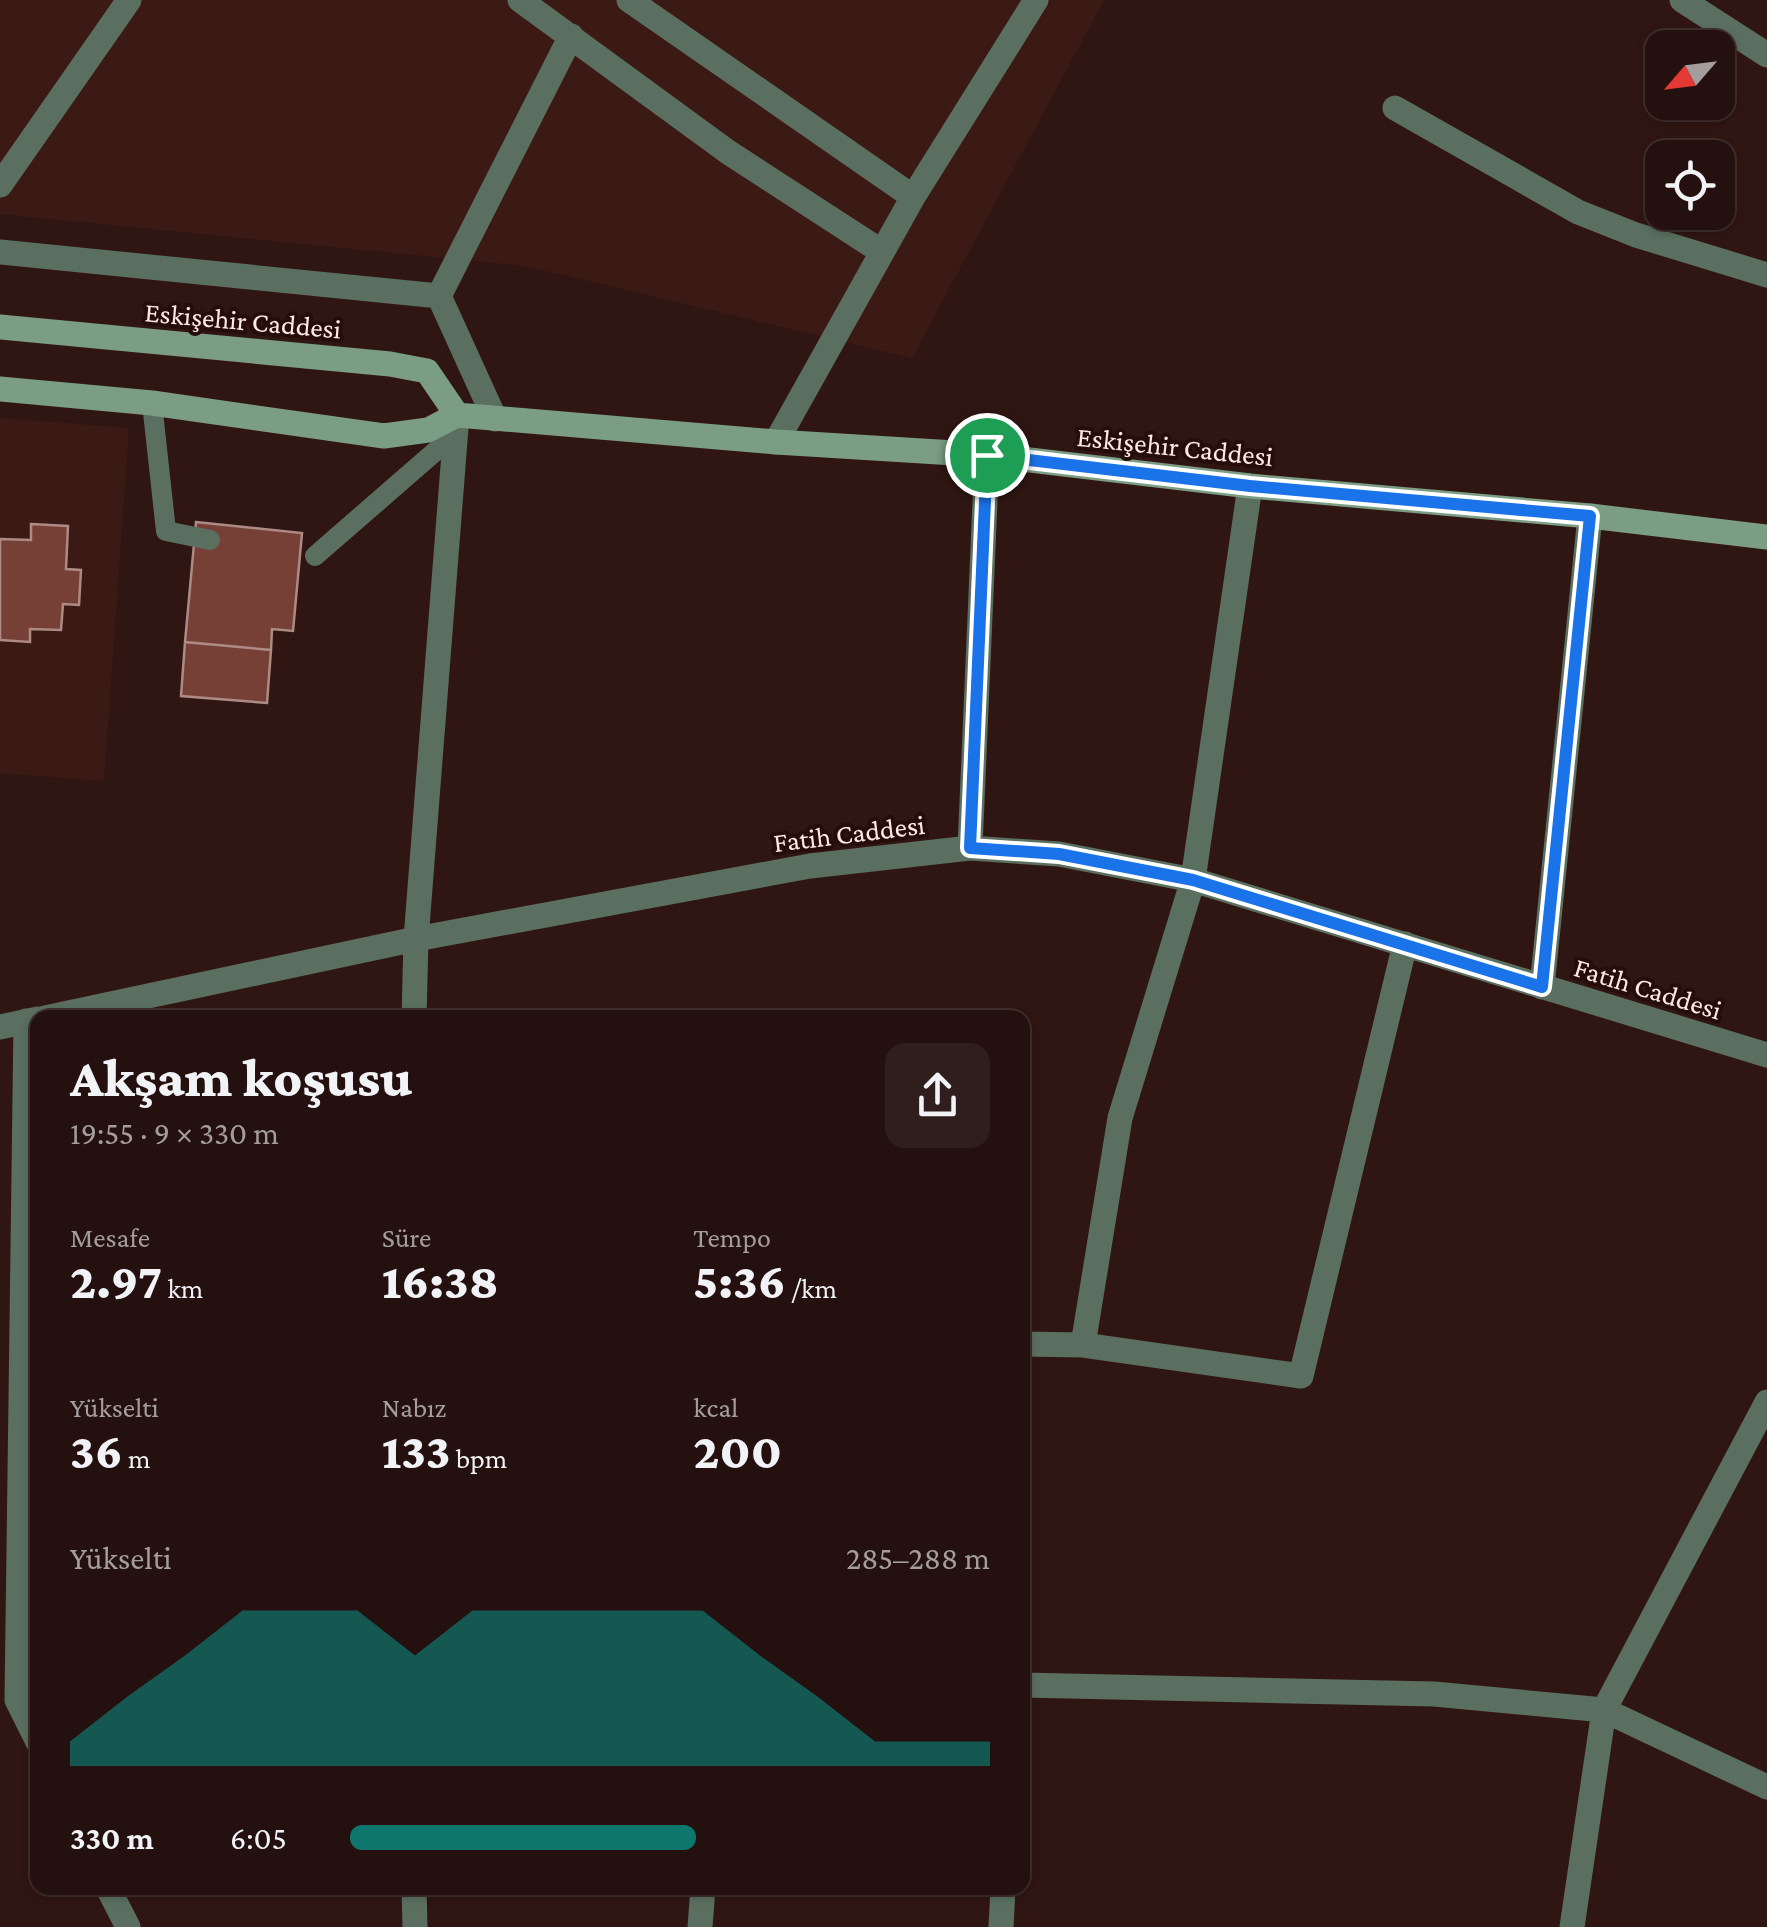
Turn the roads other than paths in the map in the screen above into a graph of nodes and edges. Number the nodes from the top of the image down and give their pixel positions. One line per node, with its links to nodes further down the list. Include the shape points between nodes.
1 (129, 0): 9 (street)
2 (520, 0): 6 (street)
3 (629, 0): 10 (street)
4 (1036, 0): 10 (street)
5 (1682, 0): 7 (street)
6 (571, 36): 12 (street, via 728,152); 14 (street)
7 (1767, 55)
8 (1395, 108): 13 (street, via 1578,212)
9 (0, 185)
10 (913, 197): 12 (street)
11 (0, 252): 14 (street)
12 (882, 252): 20 (street)
13 (1767, 275)
14 (439, 296): 19 (street)
15 (0, 327): 18 (main road, Eskişehir Caddesi, via 390,364 426,371)
16 (0, 389): 17 (main road, Eskişehir Caddesi)
17 (152, 402): 18 (main road, Eskişehir Caddesi, via 384,436 428,430); 25 (lane, via 166,531)
18 (457, 415): 19 (main road, Eskişehir Caddesi); 26 (lane, via 438,449); 29 (street)
19 (495, 418): 20 (main road, Eskişehir Caddesi)
20 (776, 442): 21 (main road, Eskişehir Caddesi)
21 (987, 455): 22 (main road, Eskişehir Caddesi); 27 (street)
22 (1250, 486): 23 (main road, Eskişehir Caddesi); 28 (street)
23 (1590, 516): 24 (main road, Eskişehir Caddesi); 31 (street)
24 (1767, 537)
25 (210, 540)
26 (314, 556)
27 (970, 848): 28 (street, Fatih Caddesi, via 1059,854); 29 (street, Fatih Caddesi, via 810,866)
28 (1193, 880): 30 (street, Fatih Caddesi); 39 (street, via 1120,1118)
29 (416, 940): 32 (street, Fatih Caddesi); 33 (street)
30 (1405, 944): 31 (street, Fatih Caddesi); 39 (street, via 1301,1376)
31 (1542, 987): 36 (street, Fatih Caddesi)
32 (79, 1010)
33 (414, 1010)
34 (30, 1020): 35 (street, Fatih Caddesi)
35 (0, 1027)
36 (1767, 1055)
37 (30, 1246): 43 (street, via 18,1700)
38 (1030, 1344): 39 (street)
39 (1084, 1345)
40 (1766, 1408): 42 (street)
41 (1030, 1685): 42 (street, via 1434,1694)
42 (1604, 1710): 44 (street); 53 (street)
43 (30, 1725)
44 (1767, 1787)
45 (112, 1895): 49 (street)
46 (414, 1895): 50 (street)
47 (702, 1895): 51 (street)
48 (1003, 1895): 52 (street)
49 (128, 1927)
50 (415, 1927)
51 (700, 1927)
52 (1000, 1927)
53 (1572, 1927)

